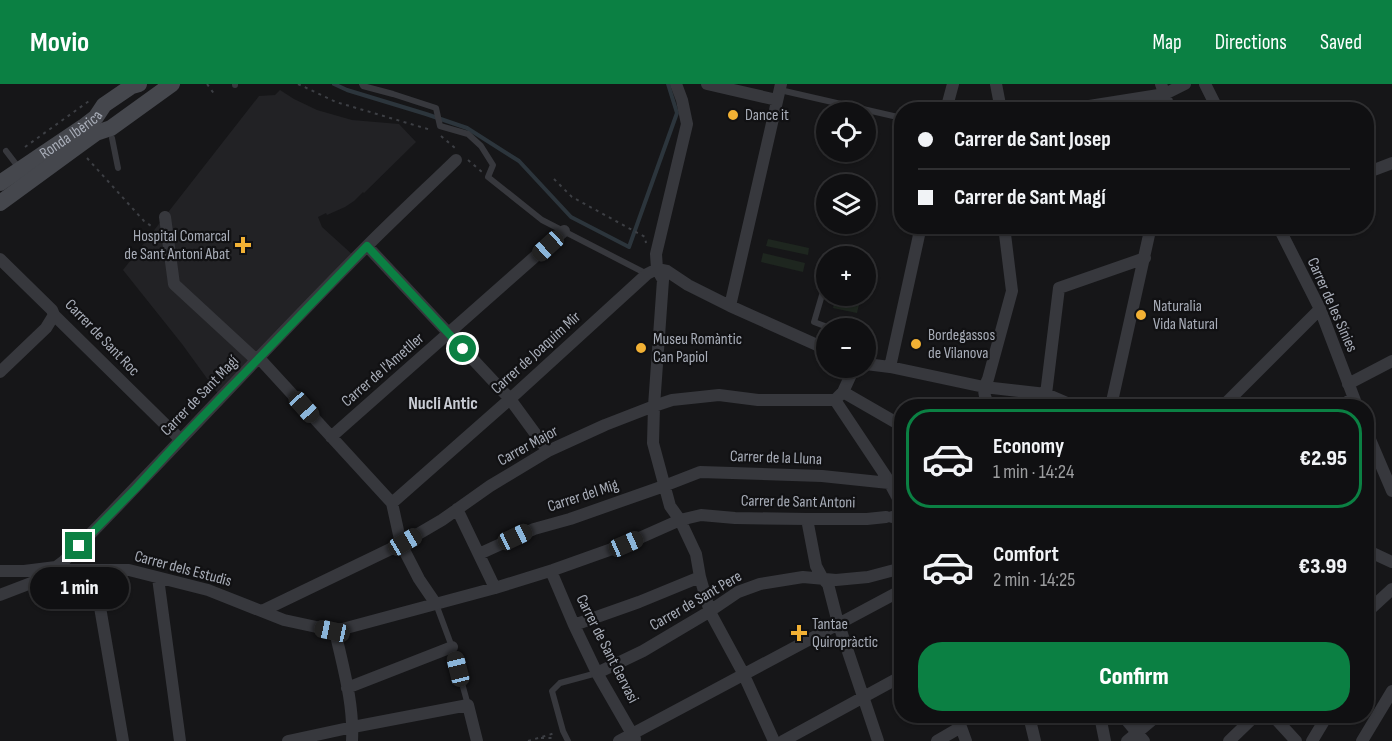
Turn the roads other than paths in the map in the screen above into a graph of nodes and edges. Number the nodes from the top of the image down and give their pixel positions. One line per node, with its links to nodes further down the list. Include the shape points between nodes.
1 (139, 84): 12 (street, Ronda Ibèrica)
2 (172, 84): 18 (street, Ronda Ibèrica)
3 (362, 84): 30 (lane, via 436,108 440,126 468,134 481,146 494,165 488,177 542,220)
4 (675, 84): 38 (street, via 687,124)
5 (707, 84): 11 (street)
6 (953, 84): 13 (street)
7 (996, 84): 14 (street)
8 (1205, 84): 17 (street)
9 (1181, 85): 10 (street); 16 (street)
10 (1163, 89): 15 (street)
11 (779, 91): 19 (lane); 39 (street)
12 (120, 95): 18 (lane); 23 (street, Ronda Ibèrica, via 83,127)
13 (948, 102)
14 (999, 102)
15 (1102, 102)
16 (1174, 102)
17 (1214, 102)
18 (138, 113): 20 (street, Ronda Ibèrica)
19 (894, 116)
20 (111, 133): 25 (lane); 28 (street, Ronda Ibèrica, via 96,133)
21 (6, 151): 23 (lane)
22 (456, 160): 35 (street, Carrer de Sant Magí)
23 (15, 163): 27 (street, Ronda Ibèrica)
24 (1392, 163): 26 (street)
25 (118, 168)
26 (1374, 169)
27 (0, 183)
28 (0, 203)
29 (165, 217): 46 (street, via 174,284 252,356)
30 (564, 231): 38 (lane); 44 (street, Carrer de l'Ametller)
31 (920, 234): 49 (street)
32 (1005, 234): 53 (street, via 1012,291)
33 (1150, 234): 36 (street)
34 (1282, 234): 41 (street, Carrer de les Sínies)
35 (367, 246): 44 (street); 46 (street, Carrer de Sant Magí)
36 (1145, 258): 58 (street, via 1059,288); 59 (street)
37 (0, 259): 42 (street, Carrer de Sant Roc)
38 (652, 272): 39 (street, via 667,272); 55 (street, Carrer de Joaquim Mir); 62 (street, via 663,280)
39 (730, 306): 45 (street)
40 (819, 306): 43 (lane)
41 (1320, 309): 52 (street, Carrer de les Sínies); 60 (street)
42 (54, 315): 50 (street, via 46,328); 65 (street, Carrer de Sant Roc)
43 (816, 323)
44 (449, 334): 55 (street); 64 (street, Carrer de l'Ametller)
45 (816, 345)
46 (259, 358): 64 (street); 65 (street, Carrer de Sant Magí)
47 (1392, 361): 52 (street)
48 (876, 365): 49 (street)
49 (890, 367): 53 (street)
50 (0, 372)
51 (849, 378): 54 (street)
52 (1348, 384): 61 (street, Carrer de les Sínies)
53 (984, 387): 56 (street); 57 (street)
54 (839, 396): 62 (street, Carrer Major, via 758,400 719,394); 63 (street); 69 (street)
55 (510, 399): 67 (street); 71 (street, Carrer de Joaquim Mir)
56 (986, 399)
57 (1041, 399)
58 (1046, 399)
59 (1114, 399)
60 (1230, 399)
61 (1354, 399)
62 (654, 406): 67 (street, Carrer Major); 68 (street, via 653,443)
63 (894, 422)
64 (331, 437): 71 (street)
65 (180, 440): 80 (street, Carrer de Sant Magí)
66 (1374, 449): 70 (street)
67 (548, 450): 72 (street, Carrer Major)
68 (664, 483): 69 (street, Carrer de la Lluna, via 699,472 822,476); 75 (street, via 670,506); 77 (street, Carrer del Mig, via 534,529)
69 (894, 484)
70 (1392, 491)
71 (392, 503): 76 (street)
72 (457, 509): 76 (street, Carrer Major); 77 (street)
73 (893, 517): 74 (street, Carrer de Sant Antoni)
74 (807, 519): 75 (street, Carrer de Sant Antoni, via 701,515); 87 (street, via 816,566)
75 (680, 520): 84 (street, Carrer de Sant Antoni); 85 (street, via 696,554)
76 (401, 544): 92 (street); 94 (street, Carrer Major)
77 (479, 554): 88 (street)
78 (1374, 554): 79 (street)
79 (1392, 562)
80 (57, 570): 81 (street, Carrer dels Estudis); 83 (street); 91 (street)
81 (95, 570): 86 (street, Carrer dels Estudis, via 129,570); 122 (street)
82 (894, 570): 87 (street, Carrer de Sant Pere, via 868,577)
83 (0, 571)
84 (551, 571): 88 (street, Carrer de Sant Antoni); 97 (street, Carrer de Sant Gervasi)
85 (700, 577): 95 (street); 97 (street)
86 (158, 578): 94 (street, Carrer dels Estudis, via 208,590); 123 (street)
87 (823, 579): 95 (street, Carrer de Sant Pere, via 803,577 760,584 738,592); 96 (street)
88 (495, 588): 92 (street, Carrer de Sant Antoni)
89 (1392, 589): 93 (street)
90 (894, 594): 96 (street)
91 (0, 595)
92 (436, 604): 98 (street, Carrer de Sant Antoni); 99 (lane)
93 (1374, 606)
94 (262, 611): 98 (street, Carrer dels Estudis)
95 (710, 612): 100 (street, Carrer de Sant Pere); 101 (street)
96 (840, 621): 101 (street); 105 (street)
97 (574, 625): 100 (street, Carrer de Sant Gervasi)
98 (335, 631): 103 (street)
99 (452, 647): 103 (street); 106 (lane)
100 (597, 673): 119 (street, Carrer de Sant Gervasi); 121 (lane, Carrer de Sant Pere, via 560,683 552,691)
101 (741, 676): 119 (street); 128 (street)
102 (894, 680): 105 (street)
103 (347, 688): 118 (street)
104 (1392, 691): 107 (street)
105 (864, 697): 129 (street); 130 (street)
106 (468, 705): 118 (street); 126 (street)
107 (1374, 710)
108 (957, 723): 131 (street)
109 (960, 723): 132 (street)
110 (1031, 723): 133 (street)
111 (1101, 723): 134 (street)
112 (1127, 723): 120 (street)
113 (1150, 723): 120 (street)
114 (1248, 723): 135 (street)
115 (1279, 723): 136 (street)
116 (1323, 723): 137 (street)
117 (1368, 723): 138 (street)
118 (353, 727): 124 (street); 125 (street)
119 (634, 737): 127 (street)
120 (1136, 738)
121 (567, 740)
122 (123, 741)
123 (180, 741)
124 (288, 741)
125 (352, 741)
126 (477, 741)
127 (619, 741)
128 (774, 741)
129 (783, 741)
130 (878, 741)
131 (937, 741)
132 (966, 741)
133 (1035, 741)
134 (1104, 741)
135 (1229, 741)
136 (1296, 741)
137 (1312, 741)
138 (1362, 741)

